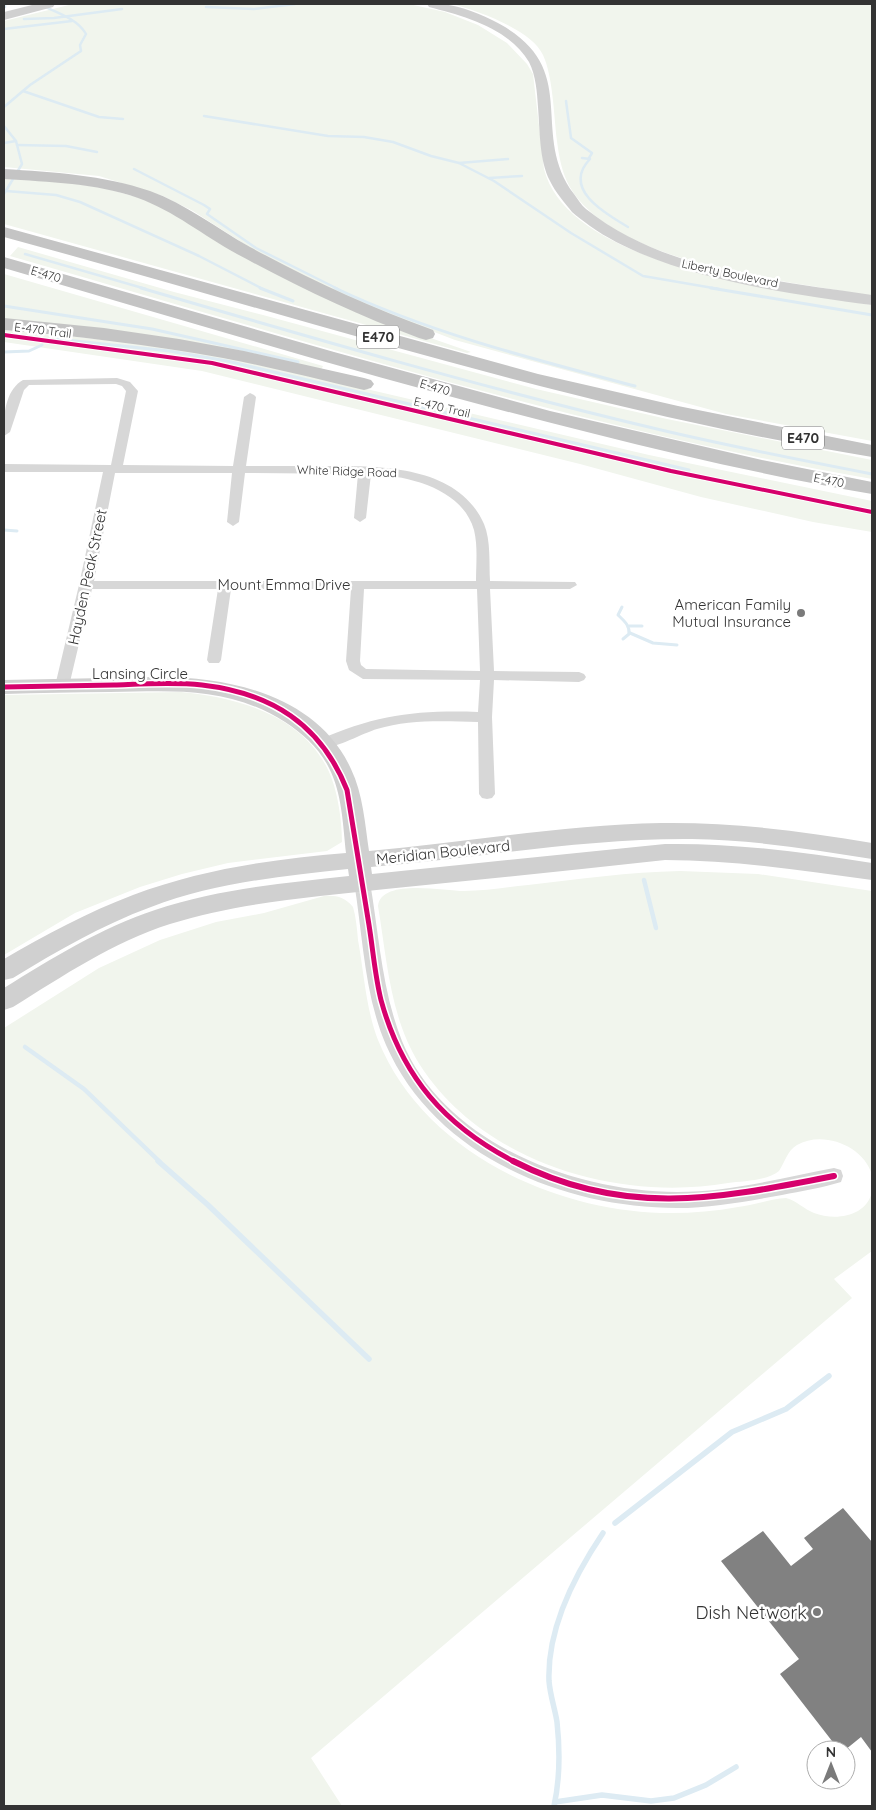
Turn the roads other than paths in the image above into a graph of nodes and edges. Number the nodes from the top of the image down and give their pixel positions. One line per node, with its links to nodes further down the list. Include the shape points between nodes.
1 (49, 4): 3 (main road)
2 (433, 4): 7 (main road, Liberty Boulevard, via 495,26 531,54 542,80 555,176 572,202 597,224 640,247 703,269)
3 (4, 16)
4 (4, 172): 10 (highway, via 46,175 139,193 165,204 287,274 398,324 495,356 696,410)
5 (4, 232): 10 (highway, E-470 / E470, via 487,367)
6 (4, 262): 15 (highway, E-470 / E470, via 493,403)
7 (872, 300)
8 (4, 324): 15 (highway, via 108,334 204,349 733,468)
9 (250, 397): 16 (street)
10 (735, 424): 12 (highway, E-470 / E470)
11 (4, 432): 14 (street, Hayden Peak Street, via 18,390 27,382 117,381 126,384 132,391 132,397)
12 (872, 451)
13 (4, 468): 14 (street, White Ridge Road)
14 (113, 468): 16 (street, White Ridge Road); 22 (street, Hayden Peak Street)
15 (766, 468): 18 (highway, E-470 / E470)
16 (239, 469): 17 (street, White Ridge Road); 20 (street)
17 (365, 470): 19 (street); 24 (street, White Ridge Road, via 397,472 428,480 467,507 480,527)
18 (872, 488)
19 (360, 518)
20 (233, 522)
21 (225, 584): 22 (street, Mount Emma Drive); 23 (street, Mount Emma Drive); 26 (street)
22 (86, 585): 29 (street, Hayden Peak Street)
23 (358, 585): 24 (street, Mount Emma Drive); 27 (street, via 353,661 359,672 372,675)
24 (482, 585): 25 (street); 27 (street, White Ridge Road)
25 (570, 585)
26 (214, 660)
27 (487, 676): 28 (street); 31 (street, White Ridge Road)
28 (579, 676)
29 (62, 686): 30 (street, Lansing Circle); 32 (street, Lansing Circle, via 173,684 215,687 249,696 278,709 301,722)
30 (4, 687)
31 (485, 717): 32 (street, via 399,719 363,728); 33 (street)
32 (324, 744): 35 (street, Lansing Circle, via 345,781)
33 (487, 794)
34 (872, 850): 35 (main road, Meridian Boulevard, via 761,834 680,831 620,834)
35 (361, 872): 36 (main road, Meridian Boulevard, via 673,851 766,855); 37 (main road, Meridian Boulevard, via 240,875 163,893 89,922); 38 (main road, via 162,917 91,948); 39 (street, via 384,1012 401,1057 443,1112 492,1150 558,1181 605,1194 647,1199 722,1197)
36 (872, 872)
37 (4, 972)
38 (4, 1000)
39 (834, 1176)

